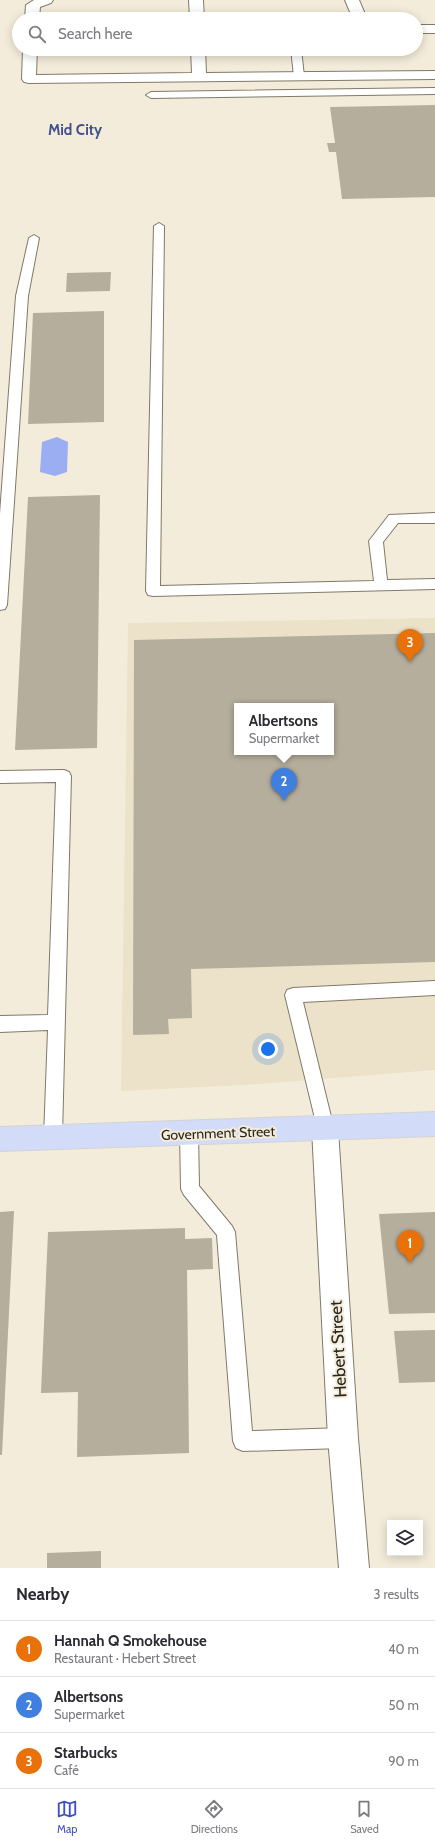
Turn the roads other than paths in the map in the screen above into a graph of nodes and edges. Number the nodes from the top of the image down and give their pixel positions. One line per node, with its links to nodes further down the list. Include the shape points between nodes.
1 (46, 0): 4 (street, via 33,5)
2 (196, 0): 5 (street)
3 (352, 0): 6 (street)
4 (32, 12)
5 (197, 12)
6 (357, 12)
7 (423, 29): 8 (street)
8 (435, 29)
9 (30, 56): 14 (street, via 29,79)
10 (198, 56): 14 (street)
11 (297, 56): 13 (lane)
12 (435, 75): 13 (street)
13 (299, 76): 14 (street)
14 (199, 77)
15 (435, 91): 16 (lane)
16 (151, 95)
17 (159, 226): 21 (lane, via 153,591)
18 (34, 238): 22 (lane, via 22,296)
19 (435, 518): 21 (lane, via 394,518 376,541)
20 (435, 584): 21 (lane)
21 (381, 585)
22 (0, 605)
23 (0, 777): 25 (lane, via 64,776)
24 (435, 988): 28 (lane, via 293,995)
25 (56, 1022): 26 (lane); 30 (lane)
26 (0, 1024)
27 (435, 1124): 28 (main road, Government Street)
28 (325, 1129): 29 (main road, Government Street); 32 (street, Hebert Street)
29 (189, 1134): 30 (main road, Government Street); 32 (lane, via 190,1189 226,1232 243,1441)
30 (53, 1137): 31 (main road, Government Street)
31 (0, 1139)
32 (343, 1438): 33 (street, Hebert Street)
33 (354, 1568)

